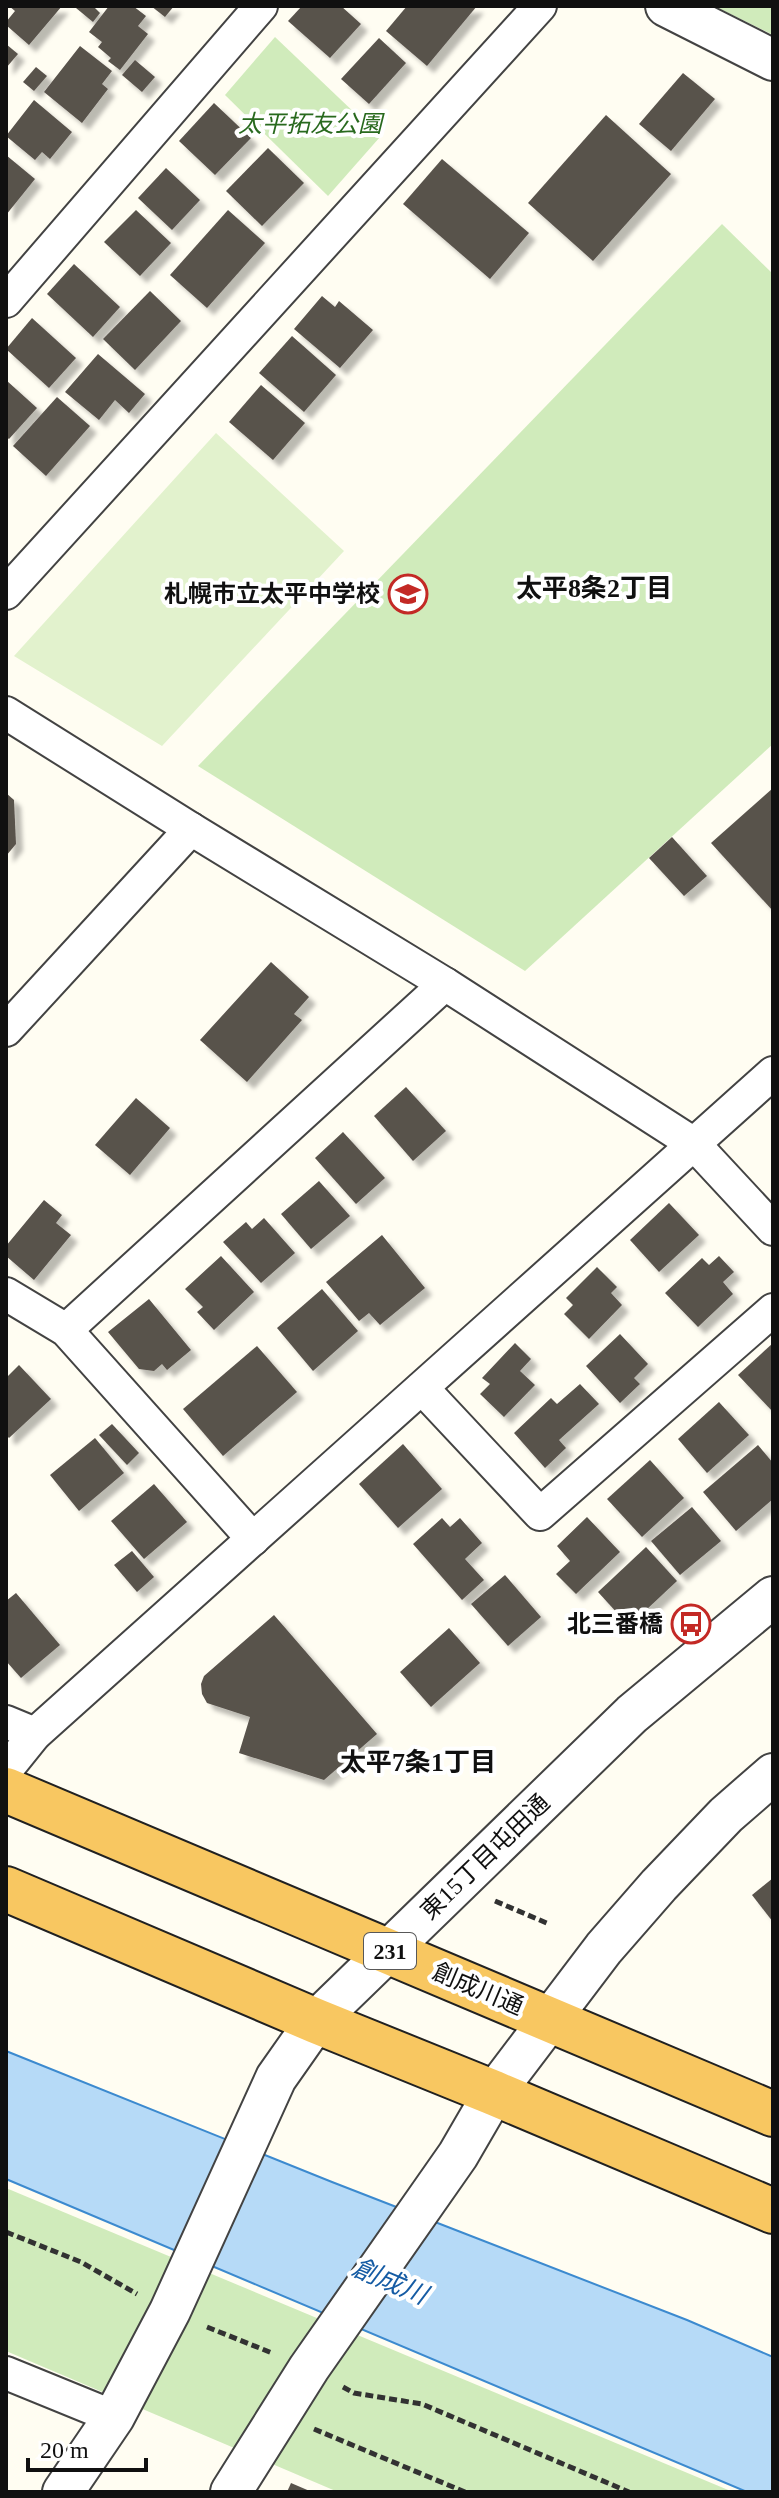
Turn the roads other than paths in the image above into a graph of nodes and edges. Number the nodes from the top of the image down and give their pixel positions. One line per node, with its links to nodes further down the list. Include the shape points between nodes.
1 (261, 6): 5 (street)
2 (540, 6): 6 (street)
3 (666, 6): 4 (street)
4 (773, 60)
5 (6, 301)
6 (6, 593)
7 (6, 713): 8 (street)
8 (191, 829): 9 (street); 10 (street)
9 (445, 984): 12 (street); 16 (street)
10 (6, 1030)
11 (773, 1073): 12 (street)
12 (694, 1144): 13 (street); 17 (street)
13 (773, 1229)
14 (6, 1294): 16 (street)
15 (773, 1310): 17 (street, via 540,1514)
16 (66, 1330): 18 (street)
17 (422, 1388): 18 (street)
18 (253, 1539): 20 (street)
19 (773, 1597): 25 (street, 東15丁目屯田通, via 632,1714)
20 (21, 1728): 21 (street)
21 (6, 1770)
22 (773, 1774): 26 (street, via 659,1885)
23 (6, 1790): 25 (highway, 創成川通 / 231)
24 (6, 1889): 27 (highway)
25 (388, 1950): 26 (highway, 創成川通 / 231); 27 (street, 東15丁目屯田通)
26 (549, 2020): 28 (street); 29 (highway, 創成川通 / 231)
27 (316, 2021): 28 (highway); 32 (street, 東15丁目屯田通, via 276,2078 175,2309)
28 (494, 2093): 30 (highway); 34 (street, via 328,2371)
29 (773, 2114)
30 (773, 2211)
31 (6, 2373): 32 (street)
32 (114, 2417): 33 (street, 東15丁目屯田通)
33 (63, 2492)
34 (231, 2492)

